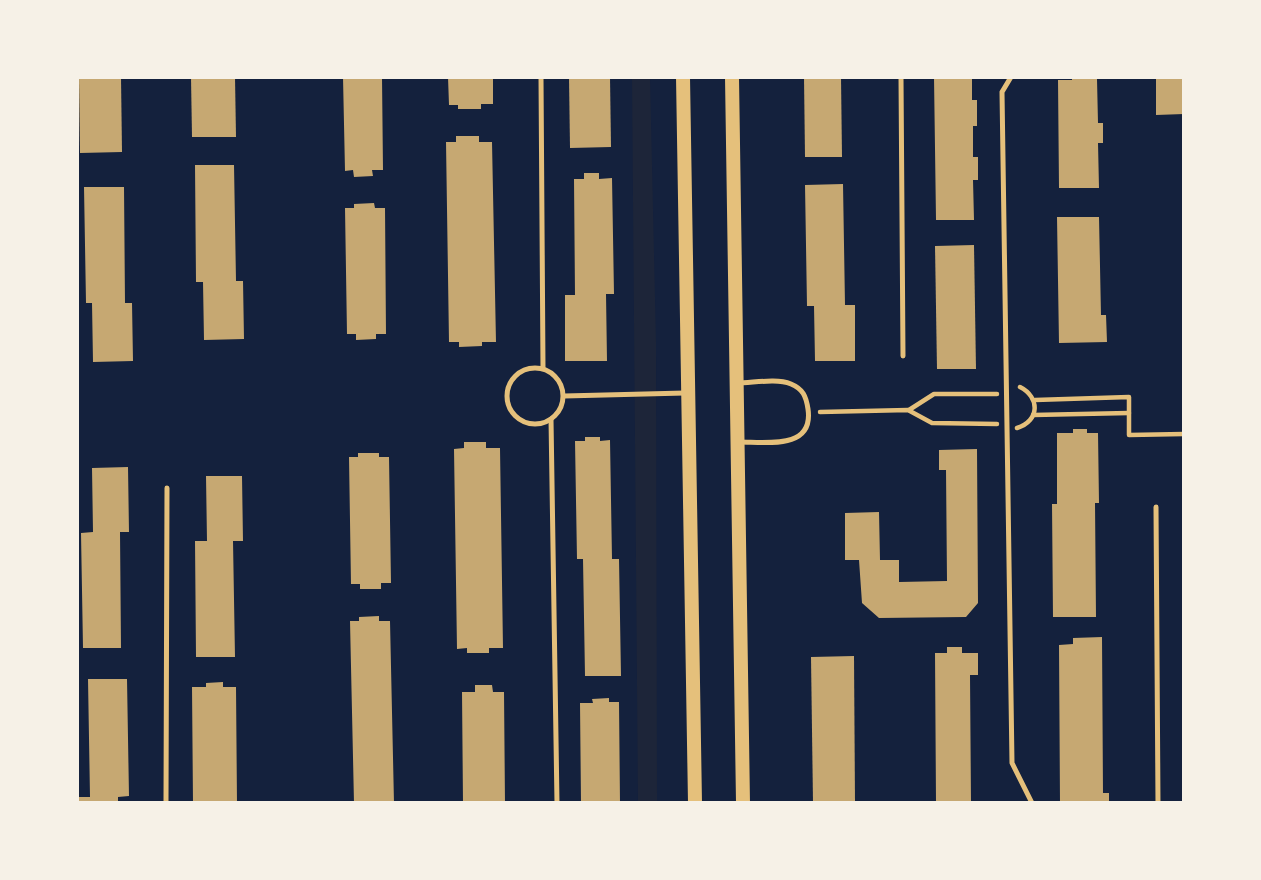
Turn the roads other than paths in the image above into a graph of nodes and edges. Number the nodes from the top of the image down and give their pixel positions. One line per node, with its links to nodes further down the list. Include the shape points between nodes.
1 (541, 77): 7 (lane)
2 (683, 77): 9 (main road)
3 (732, 77): 8 (main road)
4 (901, 77): 6 (lane)
5 (1011, 77): 19 (lane, via 1002,92 1012,763)
6 (903, 356)
7 (543, 368): 10 (lane, via 559,379); 11 (lane, via 522,370 513,377 506,397 509,408 523,422)
8 (737, 383): 12 (main road); 12 (lane, via 787,383 801,389 808,412 808,424 800,436 787,442)
9 (688, 393): 10 (lane); 17 (main road)
10 (564, 396): 11 (lane)
11 (551, 419): 16 (lane)
12 (737, 442): 18 (main road)
13 (167, 488): 15 (lane)
14 (1156, 507): 20 (lane)
15 (166, 803)
16 (557, 803)
17 (695, 803)
18 (743, 803)
19 (1032, 803)
20 (1158, 803)

